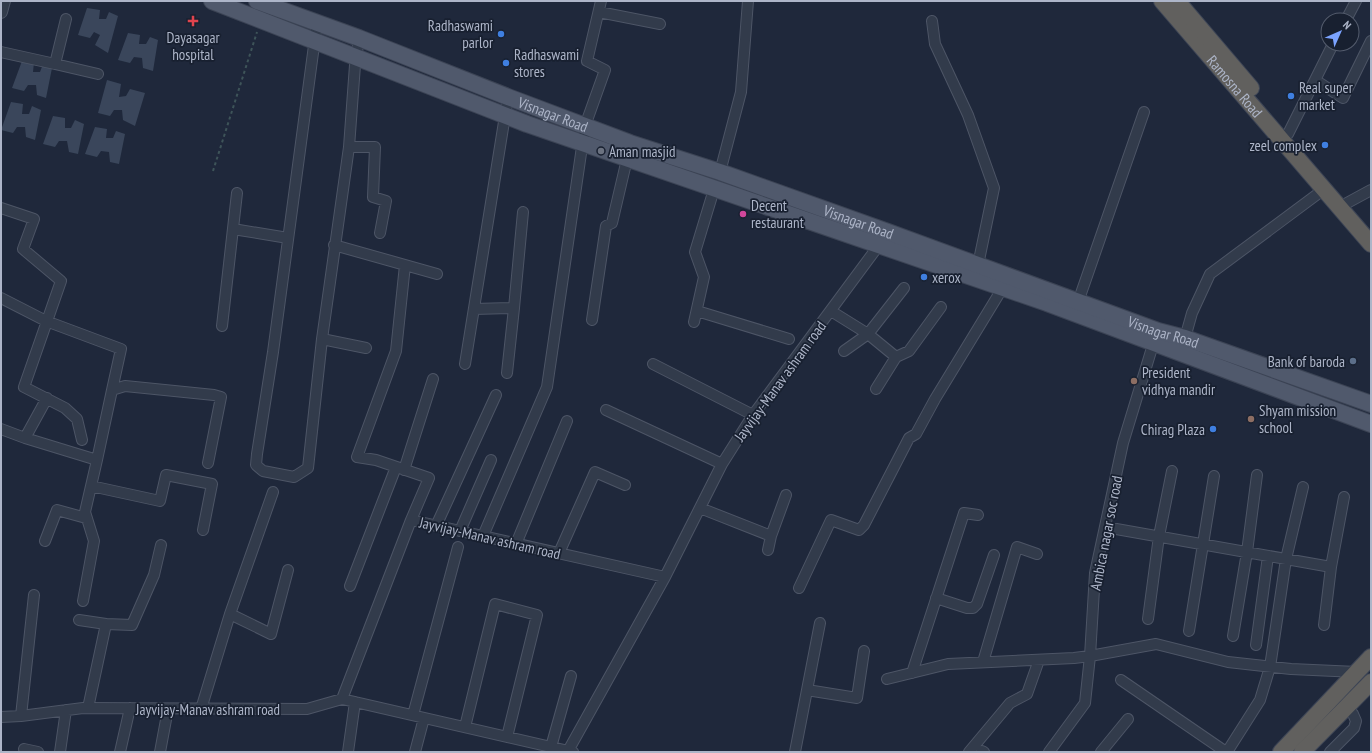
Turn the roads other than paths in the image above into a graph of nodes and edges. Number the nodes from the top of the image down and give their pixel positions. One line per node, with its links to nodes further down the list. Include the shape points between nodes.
1 (4, 1): 9 (street)
2 (212, 1): 17 (main road)
3 (257, 1): 14 (main road, Visnagar Road)
4 (601, 1): 10 (street)
5 (748, 1): 33 (street, via 740,92)
6 (1162, 1): 34 (highway, Ramosna Road)
7 (1177, 1): 29 (highway, Ramosna Road)
8 (1356, 1): 11 (street)
9 (1, 12)
10 (599, 12): 15 (street); 28 (street, via 587,61 605,70)
11 (1350, 12)
12 (66, 19): 22 (street)
13 (932, 21): 49 (street, via 935,44 968,115 994,188)
14 (317, 23): 16 (main road, Visnagar Road); 17 (street)
15 (660, 24)
16 (359, 38): 21 (street); 25 (main road, Visnagar Road)
17 (314, 41): 21 (main road); 44 (street)
18 (1371, 42): 24 (street, via 1343,98)
19 (1, 52): 22 (street)
20 (1329, 52): 24 (street)
21 (356, 58): 27 (main road); 31 (street)
22 (55, 64): 23 (street)
23 (98, 74)
24 (1315, 80): 29 (street)
25 (508, 97): 27 (street); 28 (main road, Visnagar Road)
26 (1144, 112): 54 (street)
27 (505, 116): 30 (main road); 57 (street)
28 (584, 126): 30 (street); 33 (main road, Visnagar Road, via 630,143)
29 (1288, 134): 37 (highway, Ramosna Road)
30 (582, 143): 32 (main road); 110 (street, via 547,387)
31 (349, 147): 43 (street, via 375,147 373,197 386,201); 46 (street)
32 (627, 159): 33 (main road); 60 (street, via 612,223 606,226)
33 (716, 182): 42 (main road, Visnagar Road); 47 (main road); 58 (street, via 695,252 704,277)
34 (1323, 190): 45 (highway, Ramosna Road); 67 (street, via 1210,274 1192,312)
35 (1371, 190): 37 (street)
36 (236, 193): 40 (street)
37 (1347, 203): 41 (highway, Ramosna Road)
38 (1, 208): 61 (street, via 34,219 23,249 61,281)
39 (523, 212): 55 (street)
40 (232, 229): 44 (street); 63 (street)
41 (1371, 230)
42 (888, 232): 47 (street, Jayvijay-Manav ashram road); 49 (main road, Visnagar Road)
43 (380, 233)
44 (288, 238): 66 (street, via 257,454 256,465 262,471 294,477 308,468)
45 (1371, 244)
46 (334, 245): 48 (street); 66 (street)
47 (879, 246): 51 (main road); 59 (street, Jayvijay-Manav ashram road)
48 (405, 265): 50 (street); 92 (street, via 396,351 357,457)
49 (978, 266): 51 (main road, Visnagar Road)
50 (437, 274)
51 (1006, 282): 54 (main road, Visnagar Road); 65 (main road, via 1047,303); 129 (street, via 916,434 909,438 864,525 859,530 831,520)
52 (904, 288): 64 (street)
53 (1, 298): 61 (street)
54 (1078, 302): 65 (main road, Visnagar Road)
55 (514, 308): 57 (street); 74 (street)
56 (941, 308): 71 (street, via 909,351)
57 (474, 309): 72 (street)
58 (697, 311): 62 (street); 68 (street)
59 (831, 311): 64 (street); 82 (street, Jayvijay-Manav ashram road)
60 (592, 320)
61 (46, 321): 76 (street, via 121,348); 79 (street, via 24,387)
62 (694, 322)
63 (222, 326)
64 (868, 334): 70 (street); 71 (street)
65 (1156, 337): 67 (main road, Visnagar Road); 84 (main road); 107 (street, Ambica nagar soc road, via 1123,442)
66 (322, 338): 69 (street)
67 (1185, 338): 80 (main road, Visnagar Road)
68 (789, 339)
69 (366, 348)
70 (844, 351)
71 (896, 357): 77 (street)
72 (465, 364)
73 (653, 364): 82 (street)
74 (507, 373)
75 (434, 379): 92 (street)
76 (112, 390): 88 (street); 90 (street, via 125,386 214,394 221,397)
77 (876, 390)
78 (496, 395): 106 (street)
79 (47, 398): 86 (street); 87 (street, via 65,408 77,419)
80 (1371, 404)
81 (606, 410): 91 (street)
82 (753, 415): 91 (street, Jayvijay-Manav ashram road)
83 (568, 421): 114 (street)
84 (1371, 424)
85 (1, 429): 86 (street)
86 (25, 438): 88 (street)
87 (82, 440)
88 (97, 460): 96 (street)
89 (491, 460): 109 (street)
90 (208, 463)
91 (722, 464): 102 (street, Jayvijay-Manav ashram road)
92 (400, 468): 105 (street, via 429,478); 128 (street)
93 (1172, 471): 112 (street)
94 (1257, 475): 119 (street)
95 (1214, 476): 115 (street)
96 (91, 486): 104 (street); 108 (street, via 160,501 166,475 212,484)
97 (625, 486): 120 (street, via 595,472)
98 (1303, 487): 124 (street)
99 (273, 492): 133 (street)
100 (786, 495): 111 (street)
101 (1344, 497): 125 (street)
102 (700, 508): 111 (street); 127 (street, Jayvijay-Manav ashram road)
103 (978, 515): 131 (street, via 964,513)
104 (86, 518): 113 (street, via 56,510); 132 (street, via 94,541)
105 (411, 520): 106 (street, Jayvijay-Manav ashram road); 155 (street, Jayvijay-Manav ashram road)
106 (436, 526): 109 (street, Jayvijay-Manav ashram road)
107 (1105, 527): 112 (street); 143 (street, Ambica nagar soc road, via 1095,573)
108 (203, 530)
109 (460, 531): 110 (street, Jayvijay-Manav ashram road)
110 (483, 536): 114 (street, Jayvijay-Manav ashram road)
111 (771, 536): 118 (street)
112 (1159, 536): 115 (street); 134 (street)
113 (45, 541)
114 (516, 544): 120 (street, Jayvijay-Manav ashram road)
115 (1204, 544): 119 (street); 139 (street)
116 (161, 545): 137 (street, via 154,575 132,625)
117 (458, 547): 164 (street)
118 (768, 550)
119 (1247, 552): 123 (street); 140 (street)
120 (559, 553): 127 (street, Jayvijay-Manav ashram road)
121 (1037, 554): 146 (street, via 1017,547)
122 (994, 555): 131 (street, via 977,604 973,608)
123 (1268, 556): 124 (street); 141 (street)
124 (1286, 559): 125 (street); 147 (street)
125 (1331, 567): 138 (street)
126 (288, 570): 133 (street, via 271,634)
127 (665, 577): 174 (street)
128 (350, 586)
129 (799, 588)
130 (34, 595): 163 (street)
131 (936, 598): 149 (street)
132 (83, 601)
133 (230, 614): 161 (street)
134 (1148, 619)
135 (79, 620): 137 (street)
136 (820, 622): 154 (street)
137 (106, 624): 158 (street)
138 (1324, 625)
139 (1189, 631)
140 (1233, 636)
141 (1256, 645)
142 (864, 651): 154 (street, via 857,698)
143 (1090, 656): 145 (street); 147 (street, via 1156,644 1228,662); 183 (street, Ambica nagar soc road, via 1085,703)
144 (1371, 657): 148 (highway)
145 (1039, 660): 146 (street); 182 (street, via 1027,694 1010,703)
146 (983, 662): 149 (street, via 948,664)
147 (1270, 666): 148 (street); 185 (street, via 1260,700)
148 (1357, 672): 186 (highway)
149 (912, 673): 151 (street)
150 (571, 676): 171 (street)
151 (887, 679)
152 (1121, 680): 185 (street)
153 (1368, 689): 157 (highway)
154 (807, 690): 181 (street)
155 (342, 700): 156 (street); 161 (street, Jayvijay-Manav ashram road, via 307,709)
156 (355, 702): 164 (street); 178 (street)
157 (1347, 707): 187 (highway); 188 (street, via 1356,721 1354,728)
158 (88, 708): 159 (street, Jayvijay-Manav ashram road); 162 (street, Jayvijay-Manav ashram road)
159 (130, 708): 160 (street, Jayvijay-Manav ashram road); 173 (street)
160 (168, 708): 161 (street, Jayvijay-Manav ashram road); 177 (street)
161 (201, 709)
162 (66, 710): 163 (street, Jayvijay-Manav ashram road); 176 (street)
163 (21, 716): 165 (street, Jayvijay-Manav ashram road)
164 (413, 716): 166 (street)
165 (1, 717)
166 (424, 718): 168 (street); 179 (street)
167 (1128, 719): 184 (street)
168 (465, 727): 169 (street); 169 (street, via 495,604 536,615)
169 (507, 737): 170 (street)
170 (527, 741): 171 (street); 180 (street)
171 (550, 747): 174 (street)
172 (24, 748): 175 (street)
173 (124, 751)
174 (571, 751)
175 (38, 752)
176 (60, 752)
177 (160, 752)
178 (348, 752)
179 (415, 752)
180 (526, 752)
181 (795, 752)
182 (969, 752)
183 (1050, 752)
184 (1101, 752)
185 (1227, 752)
186 (1281, 752)
187 (1302, 752)
188 (1330, 752)

